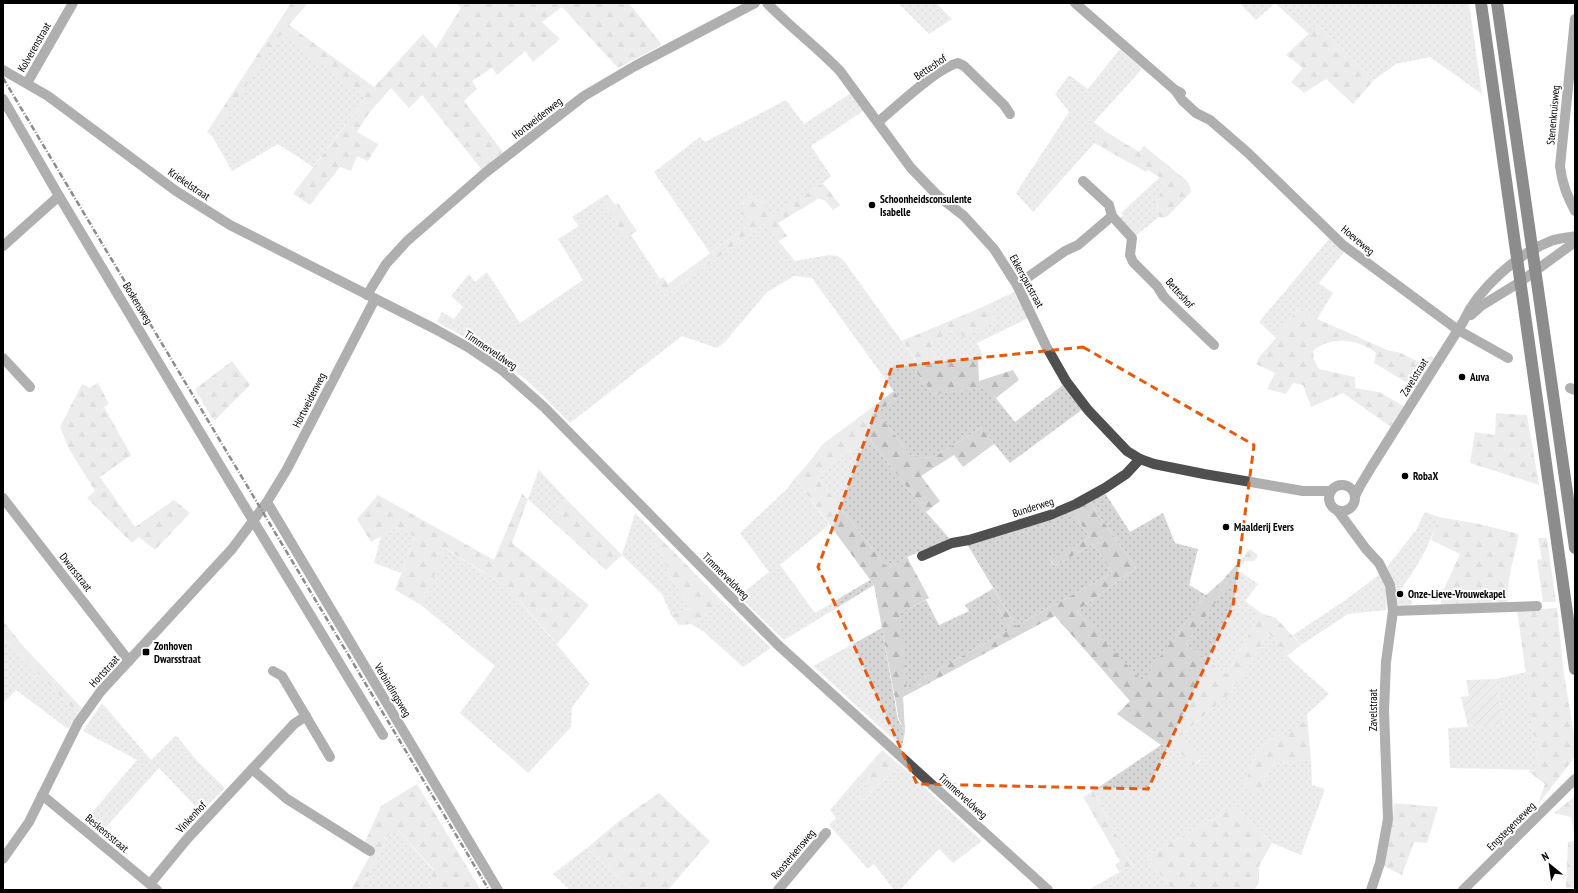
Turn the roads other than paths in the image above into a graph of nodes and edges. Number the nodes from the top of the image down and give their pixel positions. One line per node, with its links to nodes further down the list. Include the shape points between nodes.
1 (73, 3): 9 (street, Kolverenstraat)
2 (755, 3): 25 (street, Hortweidenweg, via 634,66 578,101 485,173 407,241 386,264)
3 (767, 3): 12 (street, Ekkersputstraat, via 827,57)
4 (1075, 3): 26 (street, Hoeveweg, via 1175,90 1192,109 1210,120 1260,165 1343,245)
5 (1481, 3): 21 (highway)
6 (1497, 3): 20 (highway)
7 (1575, 18): 15 (street, Stenenkruisweg, via 1560,166 1561,180)
8 (3, 70): 9 (street, Kriekelstraat)
9 (27, 83): 25 (street, Kriekelstraat, via 205,210)
10 (3, 99): 14 (street, Boskensweg)
11 (1010, 114): 12 (street, Betteshof, via 1004,105 958,63 935,76)
12 (878, 122): 24 (street, Ekkersputstraat, via 923,182 981,233)
13 (1084, 181): 16 (street, Betteshof, via 1109,205)
14 (60, 196): 19 (street); 41 (street, Boskensweg, via 231,484)
15 (1574, 208)
16 (1112, 216): 24 (street, via 1078,245 1065,251); 27 (street, Betteshof, via 1132,238 1130,255 1133,262 1157,286 1164,297)
17 (1575, 236): 20 (street, Zavelstraat, via 1551,241)
18 (1575, 242): 22 (street, Zavelstraat)
19 (3, 246)
20 (1532, 251): 21 (street, Zavelstraat); 22 (highway)
21 (1517, 261): 23 (highway); 26 (street, Zavelstraat, via 1490,284 1469,309)
22 (1535, 270): 23 (street, Zavelstraat); 43 (highway)
23 (1520, 282): 26 (street, Zavelstraat, via 1481,306); 49 (highway)
24 (1017, 285): 31 (street, Ekkersputstraat, via 1066,381 1116,440)
25 (371, 297): 38 (street, Hortweidenweg, via 287,469); 63 (street, Timmerveldweg, via 471,349 519,384 777,644)
26 (1460, 326): 29 (street, Hoeveweg); 32 (street, Zavelstraat)
27 (1214, 345)
28 (3, 358): 30 (street)
29 (1508, 358)
30 (30, 387)
31 (1140, 459): 34 (street, Ekkersputstraat, via 1204,474); 44 (street, Bunderweg, via 1126,474 1076,504 1050,515 970,540 952,542)
32 (1372, 466): 33 (street, Zavelstraat); 36 (street, Zavelstraat)
33 (1346, 486): 35 (street, Zavelstraat, via 1338,486); 36 (street)
34 (1302, 491): 35 (street, Ekkersputstraat); 40 (street, Ekkersputstraat, via 1322,499)
35 (1332, 491): 40 (street, via 1329,499)
36 (1355, 496): 39 (street, Zavelstraat, via 1356,501)
37 (3, 498): 48 (street, Dwarsstraat)
38 (264, 506): 41 (street, Hortstraat); 61 (street, Verbindingsweg)
39 (1352, 508): 40 (street, via 1344,512); 42 (street, Zavelstraat, via 1353,525)
40 (1335, 509): 42 (street, Zavelstraat)
41 (251, 523): 47 (street); 48 (street, Hortstraat, via 202,582); 52 (street)
42 (1360, 539): 46 (street, Zavelstraat, via 1386,575 1390,585)
43 (1575, 548)
44 (922, 556)
45 (1537, 606): 46 (street)
46 (1393, 611): 64 (street, Zavelstraat, via 1386,662 1384,711 1388,819 1380,863)
47 (316, 632)
48 (129, 661): 56 (street, Hortstraat, via 101,691 78,723)
49 (1575, 669)
50 (273, 671): 51 (street, via 282,676)
51 (306, 716): 53 (street); 54 (street, Vinkenhof, via 294,724)
52 (383, 735)
53 (330, 757)
54 (252, 769): 58 (street, via 286,799); 60 (street, Vinkenhof, via 187,839)
55 (1575, 779): 65 (street, Engstegenseweg)
56 (42, 795): 59 (street, Hortstraat, via 29,822); 60 (street, Beskensstraat)
57 (826, 833): 62 (street, Roosterkensweg)
58 (370, 851)
59 (3, 858)
60 (154, 887)
61 (498, 890)
62 (778, 890)
63 (1048, 890)
64 (1371, 890)
65 (1463, 890)

